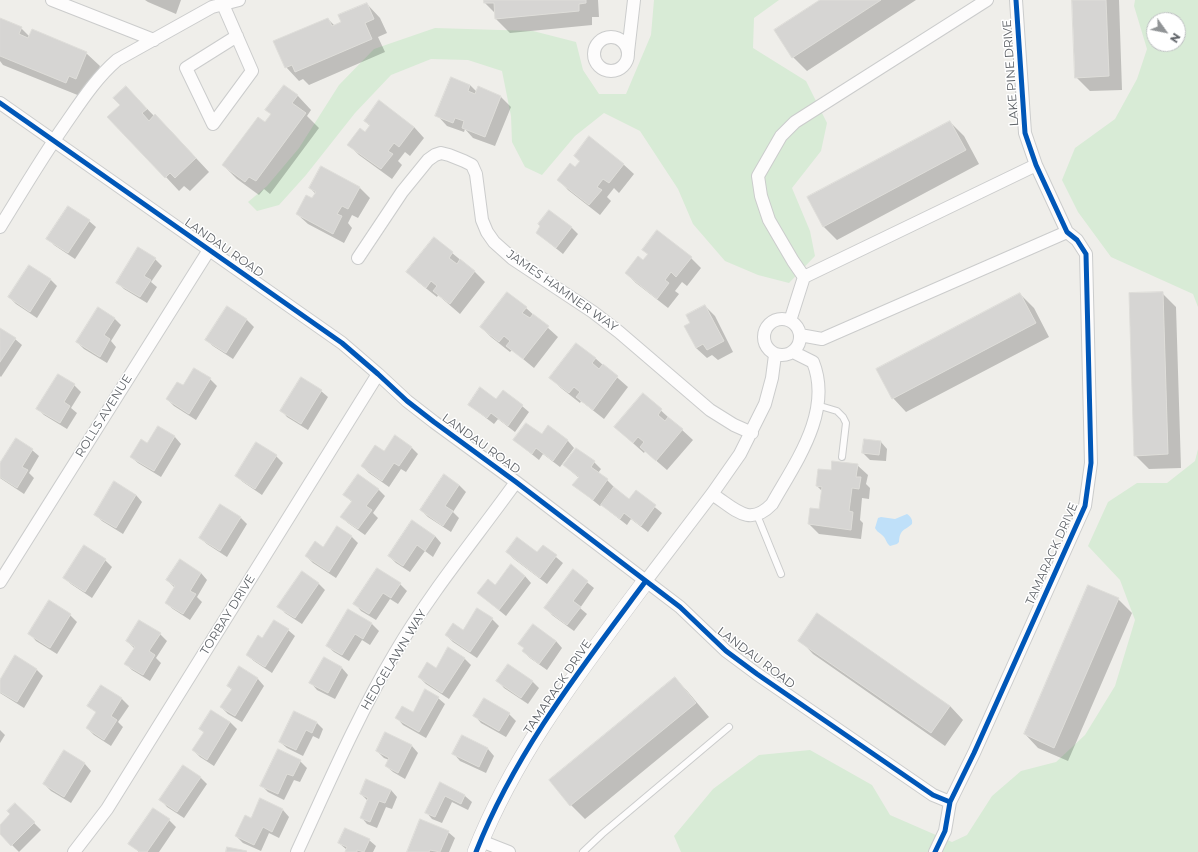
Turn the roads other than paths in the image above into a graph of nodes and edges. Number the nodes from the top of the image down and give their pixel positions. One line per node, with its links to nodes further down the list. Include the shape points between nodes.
1 (52, 0): 8 (street)
2 (239, 0): 6 (street)
3 (634, 0): 9 (street)
4 (987, 0): 17 (street, via 795,122 781,136 758,176 761,196 769,220)
5 (1016, 0): 12 (street, LAKE PINE DRIVE, via 1025,133)
6 (222, 2): 7 (street); 8 (street)
7 (237, 36): 7 (street, via 252,71 214,124 186,68)
8 (154, 40): 11 (street, via 117,60 105,70 88,90)
9 (628, 52)
10 (0, 103): 11 (street, LANDAU ROAD)
11 (54, 141): 13 (street); 15 (street, LANDAU ROAD)
12 (1036, 165): 14 (street, LAKE PINE DRIVE); 17 (street)
13 (0, 227)
14 (1067, 232): 19 (street, via 822,339); 33 (street, TAMARACK DRIVE, via 1077,240 1086,254 1091,463 1085,506)
15 (209, 250): 22 (street, LANDAU ROAD, via 342,343); 30 (street, ROLLS AVENUE)
16 (358, 258): 24 (street, JAMES HAMNER WAY, via 402,192 428,160 441,153 464,161 472,165 476,174 482,220 494,242 513,259 619,332 710,410)
17 (804, 278): 18 (street)
18 (790, 321): 19 (street, via 799,329); 21 (street, via 778,319 765,330 766,348)
19 (800, 335): 20 (street, via 800,342)
20 (793, 352): 21 (street, via 788,355); 23 (street, via 813,362 820,391)
21 (775, 355): 24 (street, TAMARACK DRIVE, via 765,404)
22 (378, 374): 26 (street, LANDAU ROAD, via 407,401); 35 (street, TORBAY DRIVE, via 107,809)
23 (817, 405): 25 (lane, via 837,411 844,417 846,423); 28 (street, via 812,429 802,450 772,504)
24 (752, 433): 27 (street, TAMARACK DRIVE)
25 (842, 457)
26 (516, 482): 31 (street, LANDAU ROAD); 36 (street, HEDGELAWN WAY, via 431,598 395,653 361,715)
27 (712, 494): 28 (street, via 745,516); 31 (street, TAMARACK DRIVE)
28 (757, 515): 29 (lane)
29 (782, 574)
30 (0, 582)
31 (645, 582): 33 (street, LANDAU ROAD, via 680,607 726,650 757,674 933,795); 34 (street, TAMARACK DRIVE, via 546,719 498,804)
32 (729, 727): 38 (lane)
33 (950, 802): 39 (street, via 945,831)
34 (478, 846): 37 (street)
35 (74, 852)
36 (297, 852)
37 (509, 852)
38 (583, 852)
39 (936, 852)

